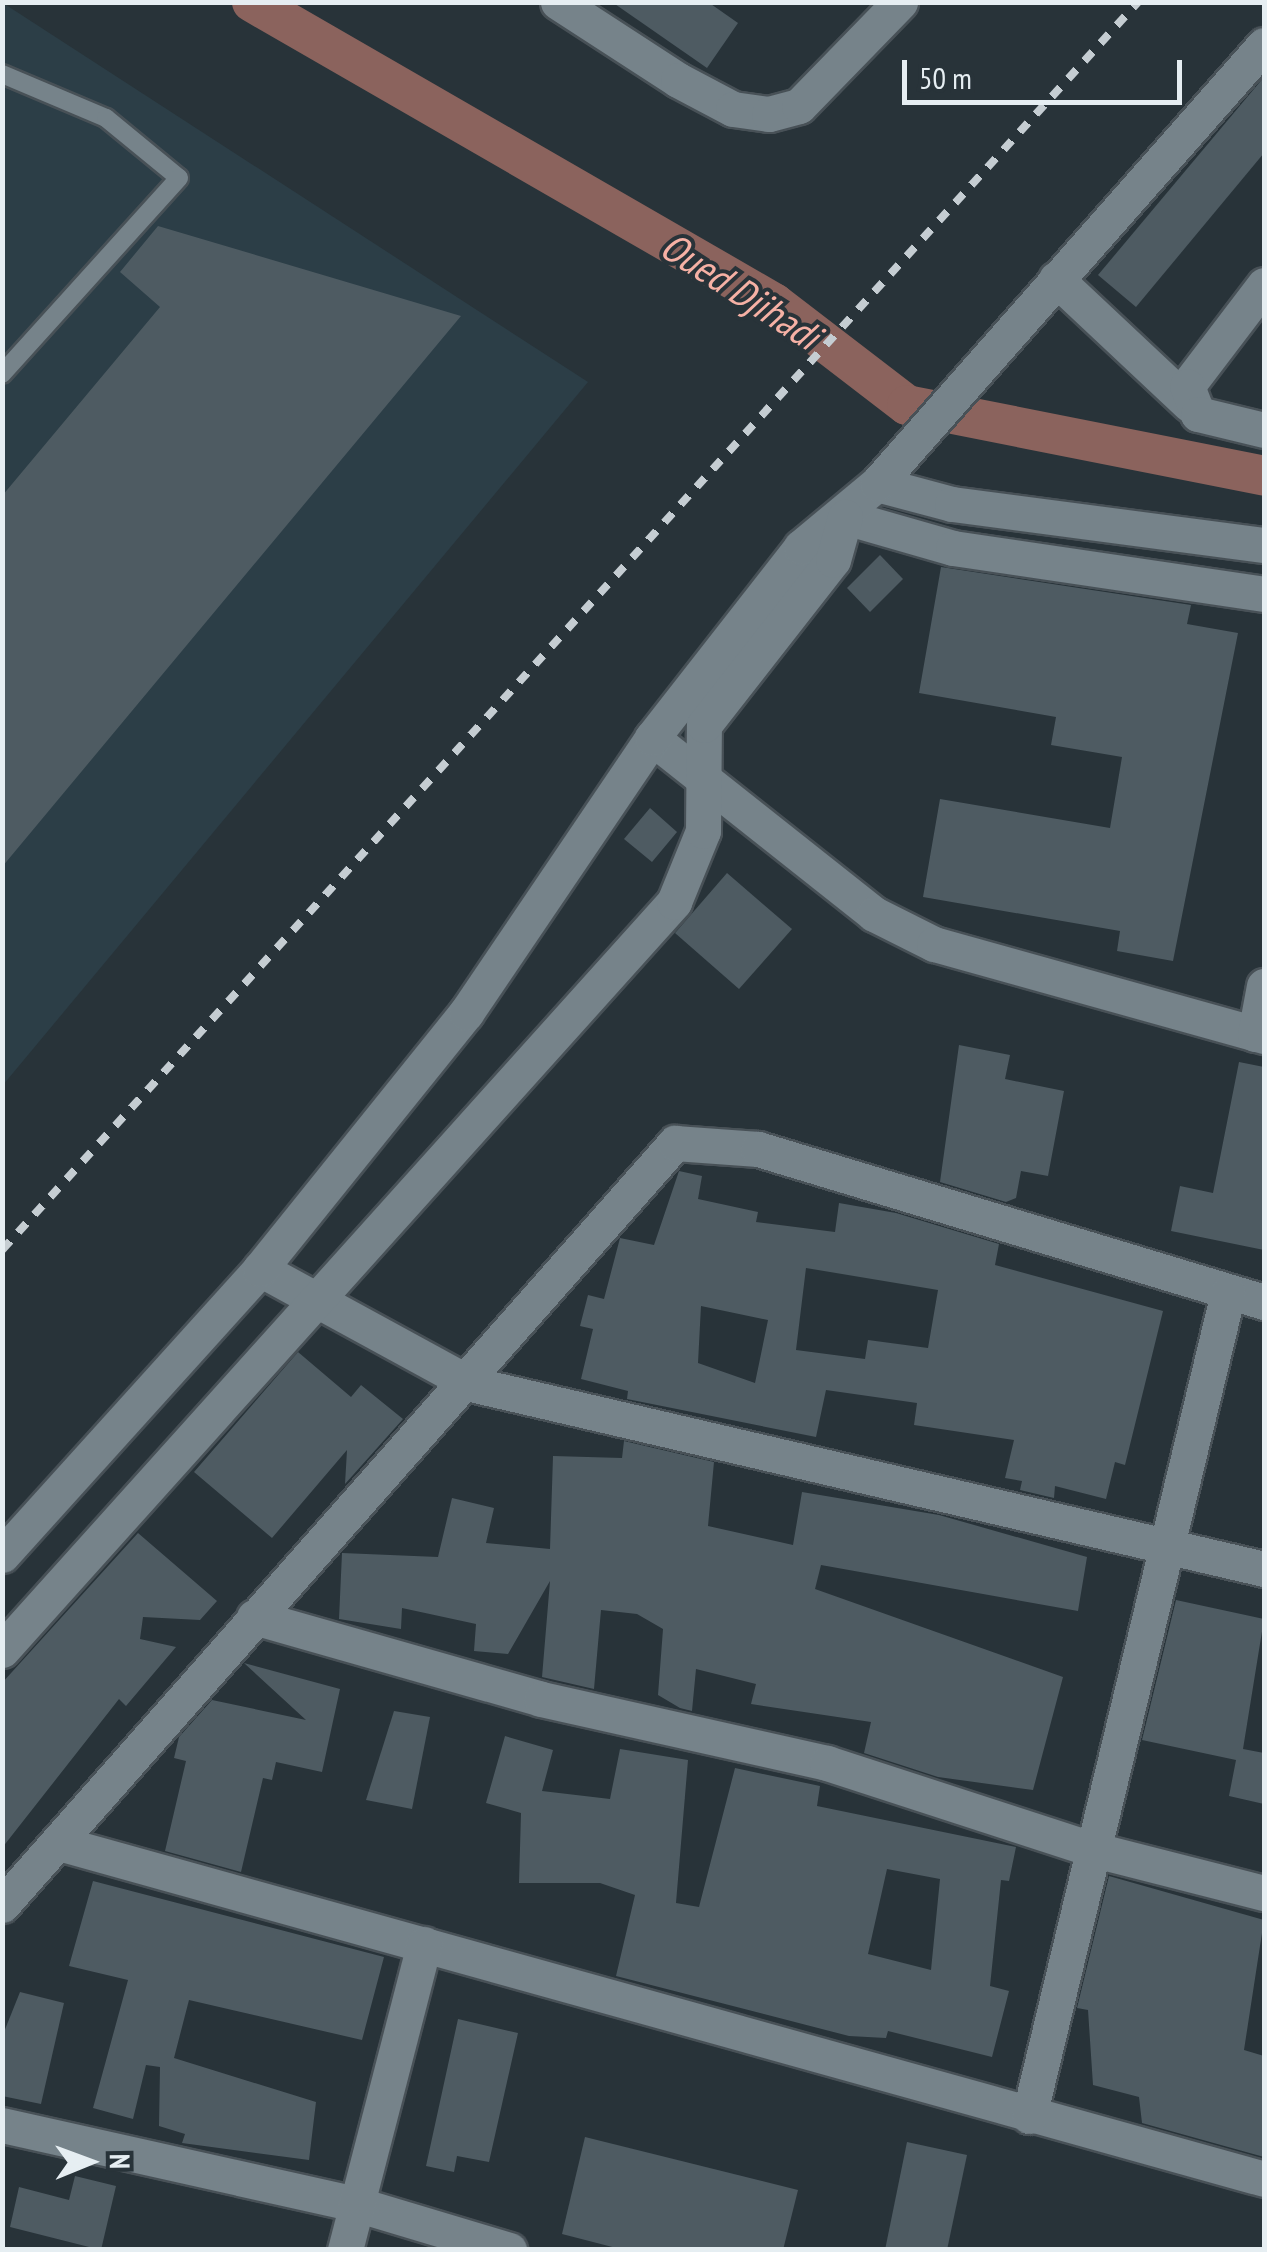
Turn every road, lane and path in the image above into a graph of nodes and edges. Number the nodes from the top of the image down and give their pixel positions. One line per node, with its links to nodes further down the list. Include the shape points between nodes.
1 (558, 2): 2 (street, via 692,87 769,114 799,106)
2 (900, 2)
3 (1264, 45): 5 (street)
4 (2, 74): 7 (lane, via 106,118 179,178)
5 (1056, 279): 8 (street); 10 (street)
6 (1264, 285): 8 (street, via 1200,363)
7 (2, 374)
8 (1189, 404): 9 (street)
9 (1264, 430)
10 (876, 484): 11 (street); 12 (street, via 952,504)
11 (845, 516): 13 (street, via 953,548); 14 (street, via 809,538); 15 (street, via 833,560 710,712)
12 (1264, 545)
13 (1264, 594)
14 (652, 738): 15 (street); 18 (street, via 466,1013)
15 (700, 769): 17 (street, via 874,914 934,944); 21 (street, via 700,844 674,902)
16 (1264, 986): 17 (street)
17 (1260, 1035)
18 (260, 1269): 21 (street); 24 (street)
19 (1228, 1292): 20 (street); 22 (street, via 783,1156 692,1139 642,1172); 23 (street)
20 (1264, 1302)
21 (315, 1305): 22 (street); 27 (street)
22 (471, 1384): 23 (street); 26 (street)
23 (1172, 1540): 25 (street); 29 (street)
24 (2, 1555)
25 (1264, 1569)
26 (254, 1617): 28 (street); 29 (street, via 541,1699 826,1763)
27 (2, 1650)
28 (62, 1844): 31 (street); 32 (street)
29 (1095, 1850): 30 (street); 33 (street)
30 (1264, 1893)
31 (2, 1905)
32 (424, 1944): 33 (street); 36 (street)
33 (1029, 2116): 35 (street)
34 (2, 2124): 36 (street)
35 (1264, 2180)
36 (356, 2204): 37 (street); 38 (street)
37 (345, 2250)
38 (509, 2250)

